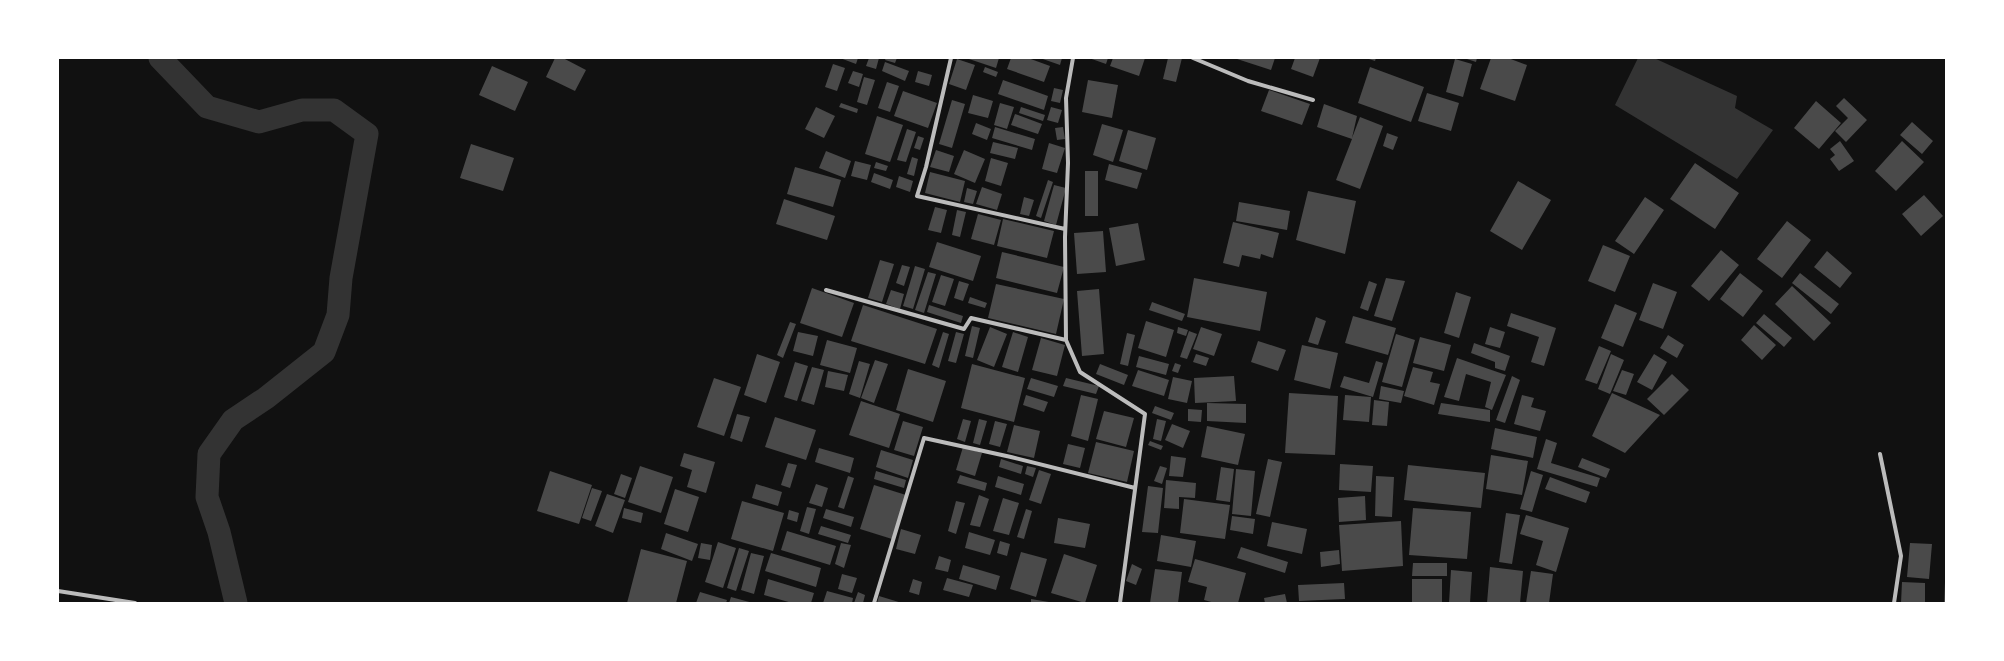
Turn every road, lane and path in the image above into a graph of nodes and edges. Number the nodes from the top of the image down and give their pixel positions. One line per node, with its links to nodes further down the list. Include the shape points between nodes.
1 (951, 58): 5 (street, via 926,167 916,196)
2 (1073, 58): 5 (street, via 1066,98 1068,163)
3 (1193, 58): 4 (street, via 1248,81)
4 (1313, 100)
5 (1065, 228): 7 (street)
6 (826, 290): 7 (street, via 964,329 971,318)
7 (1066, 340): 9 (street, via 1080,372 1145,414)
8 (1880, 454): 14 (street, via 1901,556)
9 (1135, 488): 12 (street, via 924,438); 13 (street)
10 (58, 591): 11 (street)
11 (135, 603)
12 (874, 603)
13 (1120, 603)
14 (1894, 603)

